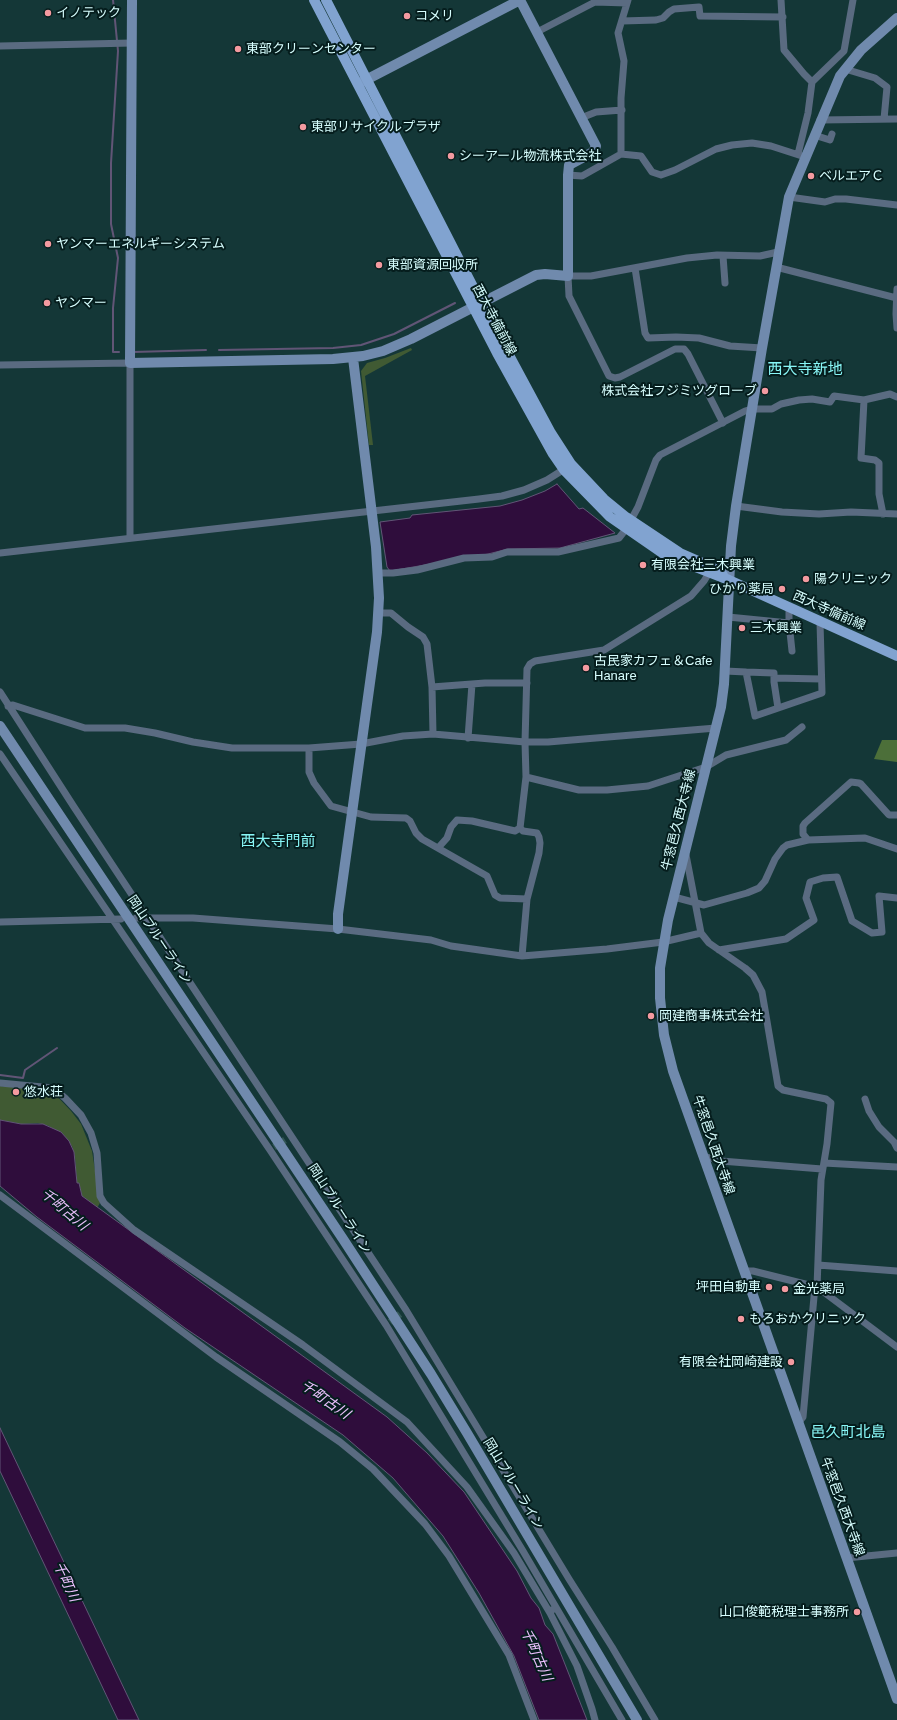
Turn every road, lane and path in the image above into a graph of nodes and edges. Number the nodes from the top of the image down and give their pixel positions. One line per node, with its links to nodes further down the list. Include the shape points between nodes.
1 (132, 0): 12 (street)
2 (314, 0): 19 (main road, 西大寺備前線)
3 (326, 0): 17 (main road, 西大寺備前線)
4 (520, 0): 11 (street); 17 (street)
5 (781, 0): 8 (street)
6 (853, 0): 14 (street)
7 (627, 2): 10 (street); 11 (street, via 595,2)
8 (783, 17): 10 (street, via 700,16 699,7 674,9 656,20); 18 (street, via 784,50)
9 (897, 18): 15 (street, 牛窓邑久西大寺線)
10 (622, 21): 20 (street, via 618,33 624,61)
11 (537, 32): 21 (street)
12 (132, 43): 13 (street); 44 (street)
13 (0, 46)
14 (844, 51): 15 (street); 18 (street)
15 (852, 60): 16 (street, 牛窓邑久西大寺線)
16 (845, 69): 22 (street, via 875,78 887,87); 24 (street, 牛窓邑久西大寺線)
17 (367, 80): 19 (street); 40 (main road, 西大寺備前線)
18 (812, 82): 28 (street)
19 (357, 85): 40 (main road, 西大寺備前線)
20 (622, 110): 21 (street, via 596,112); 27 (street)
21 (581, 118): 29 (street, via 596,148 569,165)
22 (884, 119): 23 (street); 24 (street)
23 (897, 119)
24 (820, 120): 26 (street, 牛窓邑久西大寺線)
25 (832, 134): 26 (street, via 830,140)
26 (814, 135): 28 (street, 牛窓邑久西大寺線)
27 (621, 154): 28 (street, via 641,156 652,172 661,175 732,144 752,143 771,146); 29 (street, via 582,176)
28 (802, 156): 30 (street, 牛窓邑久西大寺線)
29 (568, 175): 36 (street)
30 (789, 197): 31 (street, via 825,202 846,199); 32 (street, 牛窓邑久西大寺線)
31 (897, 204)
32 (778, 252): 33 (street, via 760,256); 35 (street, 牛窓邑久西大寺線)
33 (723, 256): 34 (street, via 687,258); 37 (street)
34 (635, 268): 36 (street, via 591,276); 42 (street, via 645,333 648,338 699,338 730,346)
35 (776, 268): 39 (street); 42 (street, 牛窓邑久西大寺線)
36 (568, 276): 40 (street, via 536,275); 49 (street, via 569,296 609,376 620,377 675,349 684,350)
37 (725, 283)
38 (897, 289): 39 (street)
39 (897, 298): 41 (street)
40 (477, 304): 43 (street, via 397,345); 50 (main road, 西大寺備前線, via 529,412)
41 (897, 328)
42 (762, 348): 48 (street, 牛窓邑久西大寺線)
43 (353, 358): 44 (street); 52 (street)
44 (130, 363): 45 (street); 56 (street)
45 (0, 365)
46 (897, 397): 47 (street, via 890,394)
47 (864, 400): 48 (street, via 834,396 830,402 799,400 772,409); 53 (street, via 861,458 875,460 879,464 879,494)
48 (752, 409): 49 (street); 51 (street, 牛窓邑久西大寺線)
49 (723, 423): 55 (street, via 656,460)
50 (567, 467): 52 (street, via 536,485 502,496); 55 (main road, 西大寺備前線, via 610,517)
51 (736, 506): 53 (street, via 782,512); 60 (street, 牛窓邑久西大寺線)
52 (372, 511): 56 (street); 58 (street)
53 (883, 514): 54 (street)
54 (897, 514)
55 (629, 525): 58 (street, via 619,538 558,552 508,552 492,557 464,558 417,570); 59 (main road, 西大寺備前線, via 665,555); 60 (main road, 西大寺備前線, via 712,567)
56 (130, 538): 57 (street)
57 (0, 552)
58 (378, 573): 62 (street)
59 (709, 573): 60 (main road, 西大寺備前線); 72 (street, via 691,596 604,650 534,661 528,669)
60 (729, 580): 61 (main road, 西大寺備前線); 63 (street, 牛窓邑久西大寺線)
61 (790, 608): 64 (main road, 西大寺備前線); 65 (street)
62 (378, 613): 74 (street, via 391,613 423,637 427,644); 84 (street)
63 (728, 617): 65 (street); 68 (street, 牛窓邑久西大寺線)
64 (820, 622): 67 (main road, 西大寺備前線); 71 (street)
65 (790, 623): 66 (street)
66 (792, 651)
67 (897, 656)
68 (725, 671): 69 (street); 80 (street, 牛窓邑久西大寺線)
69 (746, 672): 70 (street, via 774,673); 77 (street, via 755,716)
70 (774, 678): 71 (street); 77 (street)
71 (821, 679): 77 (street, via 822,692)
72 (527, 683): 73 (street); 83 (street)
73 (472, 684): 74 (street); 82 (street)
74 (432, 687): 81 (street)
75 (1, 695): 76 (street)
76 (8, 706): 85 (street, via 13,705 85,728 125,728 232,748); 103 (street)
77 (778, 708)
78 (0, 726): 131 (street, 岡山ブルーライン, via 431,1374)
79 (802, 727): 87 (street, via 786,740 726,755)
80 (716, 728): 83 (street); 87 (street, 牛窓邑久西大寺線)
81 (433, 734): 82 (street); 84 (street, via 403,736)
82 (468, 738): 83 (street)
83 (525, 742): 88 (street)
84 (361, 744): 85 (street); 89 (street)
85 (309, 748): 89 (street, via 309,772 314,783 331,806)
86 (0, 754): 101 (street)
87 (706, 767): 88 (street, via 648,786 607,790 579,790); 95 (street, 牛窓邑久西大寺線)
88 (526, 777): 91 (street)
89 (352, 812): 93 (street, via 371,817 406,818 422,839); 105 (street)
90 (897, 815): 92 (street, via 889,815 861,784 851,782 805,823 803,834)
91 (520, 828): 93 (street, via 515,831 457,820); 98 (street, via 540,836 539,853)
92 (808, 840): 94 (street, via 865,838); 99 (street, via 783,848 759,888 704,905)
93 (438, 848): 98 (street, via 487,876 495,895 500,898)
94 (897, 849)
95 (685, 851): 96 (street, 牛窓邑久西大寺線); 99 (street)
96 (674, 897): 99 (street); 107 (street, 牛窓邑久西大寺線)
97 (897, 898): 108 (street, via 879,896 882,932 872,933 852,921 837,877 823,878 810,882 806,898 814,920 786,939)
98 (527, 899): 109 (street)
99 (694, 903): 106 (street)
100 (136, 918): 103 (street)
101 (112, 919): 102 (street); 104 (street); 125 (street, via 272,1148 388,1323)
102 (121, 919)
103 (148, 919): 105 (street, via 192,918); 132 (street, via 403,1312 612,1646)
104 (0, 922)
105 (338, 929): 109 (street, via 431,940 452,946)
106 (701, 932): 107 (street); 108 (street, via 709,943)
107 (663, 942): 109 (street); 113 (street, 牛窓邑久西大寺線, via 660,998 664,1035 673,1071)
108 (719, 950): 114 (street, via 753,975 762,992 778,1086 783,1090 826,1099 831,1103)
109 (522, 956)
110 (0, 1083): 126 (street, via 53,1088 81,1115 91,1133 97,1153 100,1196 104,1203 134,1230 303,1345 407,1422 467,1487 514,1553)
111 (866, 1099): 112 (street, via 869,1111 879,1127)
112 (897, 1148)
113 (703, 1156): 114 (street, via 721,1161); 118 (street, 牛窓邑久西大寺線)
114 (823, 1166): 115 (street); 117 (street)
115 (897, 1167)
116 (0, 1195): 128 (street, via 216,1357 340,1442 373,1469 426,1524 453,1562 509,1655)
117 (818, 1265): 119 (street); 120 (street)
118 (744, 1271): 120 (street, via 754,1271); 122 (street, 牛窓邑久西大寺線)
119 (897, 1271)
120 (816, 1287): 121 (street); 122 (street, via 803,1416)
121 (897, 1347)
122 (798, 1423): 124 (street, 牛窓邑久西大寺線)
123 (897, 1553): 124 (street)
124 (846, 1558): 127 (street, 牛窓邑久西大寺線)
125 (556, 1608): 126 (street); 130 (street)
126 (550, 1613): 129 (street, via 577,1666)
127 (897, 1699)
128 (534, 1720)
129 (595, 1720)
130 (622, 1720)
131 (637, 1720)
132 (655, 1720)

